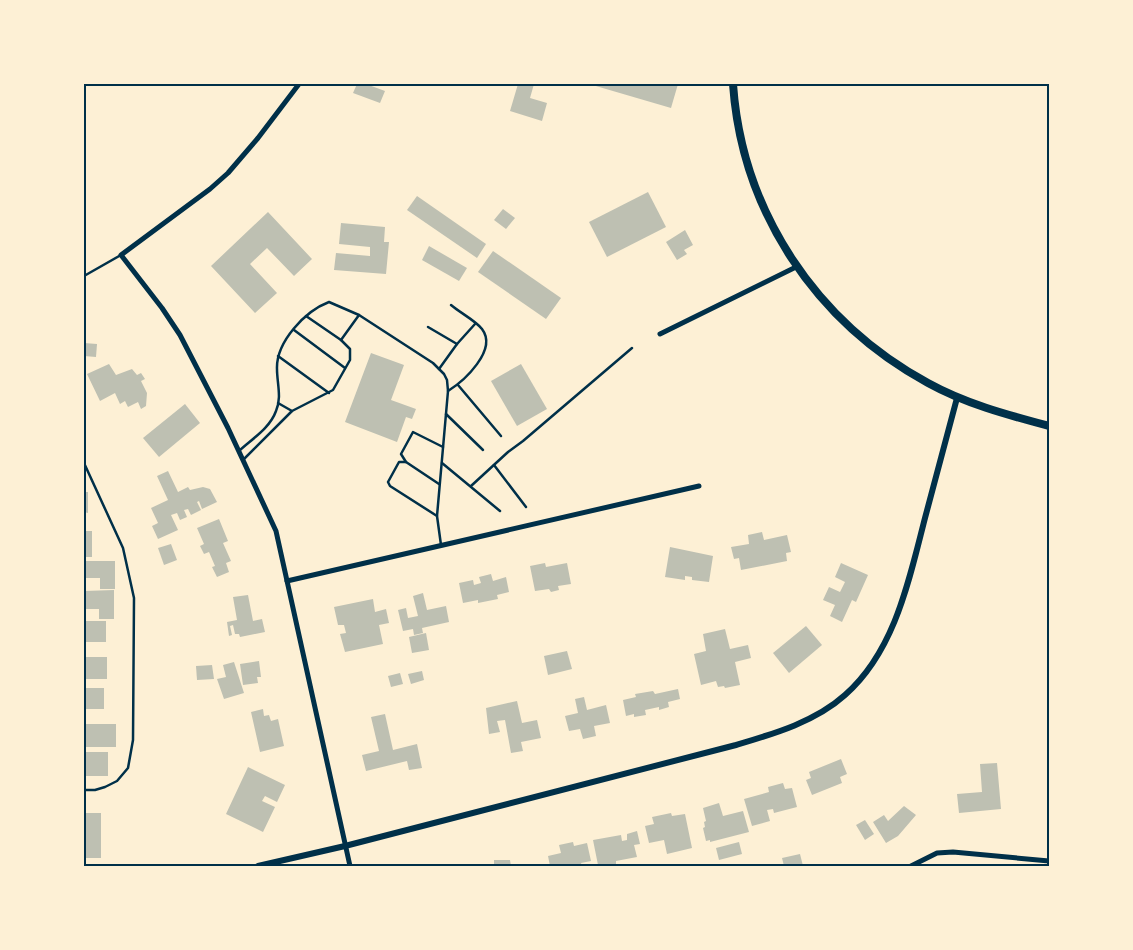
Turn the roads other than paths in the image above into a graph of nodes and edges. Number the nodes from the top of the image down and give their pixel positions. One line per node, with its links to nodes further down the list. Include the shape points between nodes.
1 (299, 84): 3 (street, via 228,173)
2 (733, 84): 4 (main road, via 740,135 755,187 766,214)
3 (122, 255): 5 (lane); 30 (street, via 180,335)
4 (796, 267): 12 (street); 22 (main road, via 844,322 882,355)
5 (84, 276)
6 (450, 305): 9 (lane)
7 (359, 315): 8 (lane, via 329,302); 13 (lane); 18 (lane)
8 (306, 316): 11 (lane); 13 (lane)
9 (475, 324): 14 (lane); 19 (lane, via 482,329 485,348 475,366)
10 (428, 327): 14 (lane)
11 (294, 330): 16 (lane); 17 (lane)
12 (660, 334)
13 (341, 340): 17 (lane, via 351,353)
14 (457, 344): 18 (lane)
15 (632, 348): 35 (lane)
16 (278, 356): 21 (lane); 23 (lane)
17 (345, 368): 21 (lane)
18 (439, 369): 20 (lane)
19 (458, 384): 20 (lane); 27 (lane)
20 (448, 391): 25 (lane)
21 (329, 393): 24 (lane)
22 (957, 398): 26 (main road); 45 (street, via 909,580 893,625 861,679 824,711 777,732 736,745)
23 (278, 403): 24 (lane); 30 (lane, via 276,412 264,429)
24 (292, 411): 31 (lane)
25 (446, 414): 28 (lane); 29 (lane)
26 (1049, 426)
27 (501, 436)
28 (443, 447): 32 (lane, via 413,432 401,454); 34 (lane)
29 (483, 450)
30 (239, 451): 31 (street)
31 (243, 460): 43 (street, via 276,531)
32 (406, 462): 36 (lane); 41 (lane, via 400,462 389,484)
33 (84, 463): 44 (lane, via 123,548 134,598 133,740 128,768 105,787)
34 (442, 463): 36 (lane); 37 (lane)
35 (494, 466): 37 (lane); 39 (lane)
36 (440, 485): 41 (lane)
37 (471, 486): 40 (lane)
38 (698, 486): 42 (street)
39 (526, 507)
40 (500, 510)
41 (437, 516): 42 (lane)
42 (440, 545): 43 (street)
43 (286, 581): 45 (street)
44 (84, 790)
45 (345, 846): 47 (street); 48 (street)
46 (1049, 861): 49 (street, via 953,852 937,853)
47 (258, 866)
48 (350, 866)
49 (911, 866)

